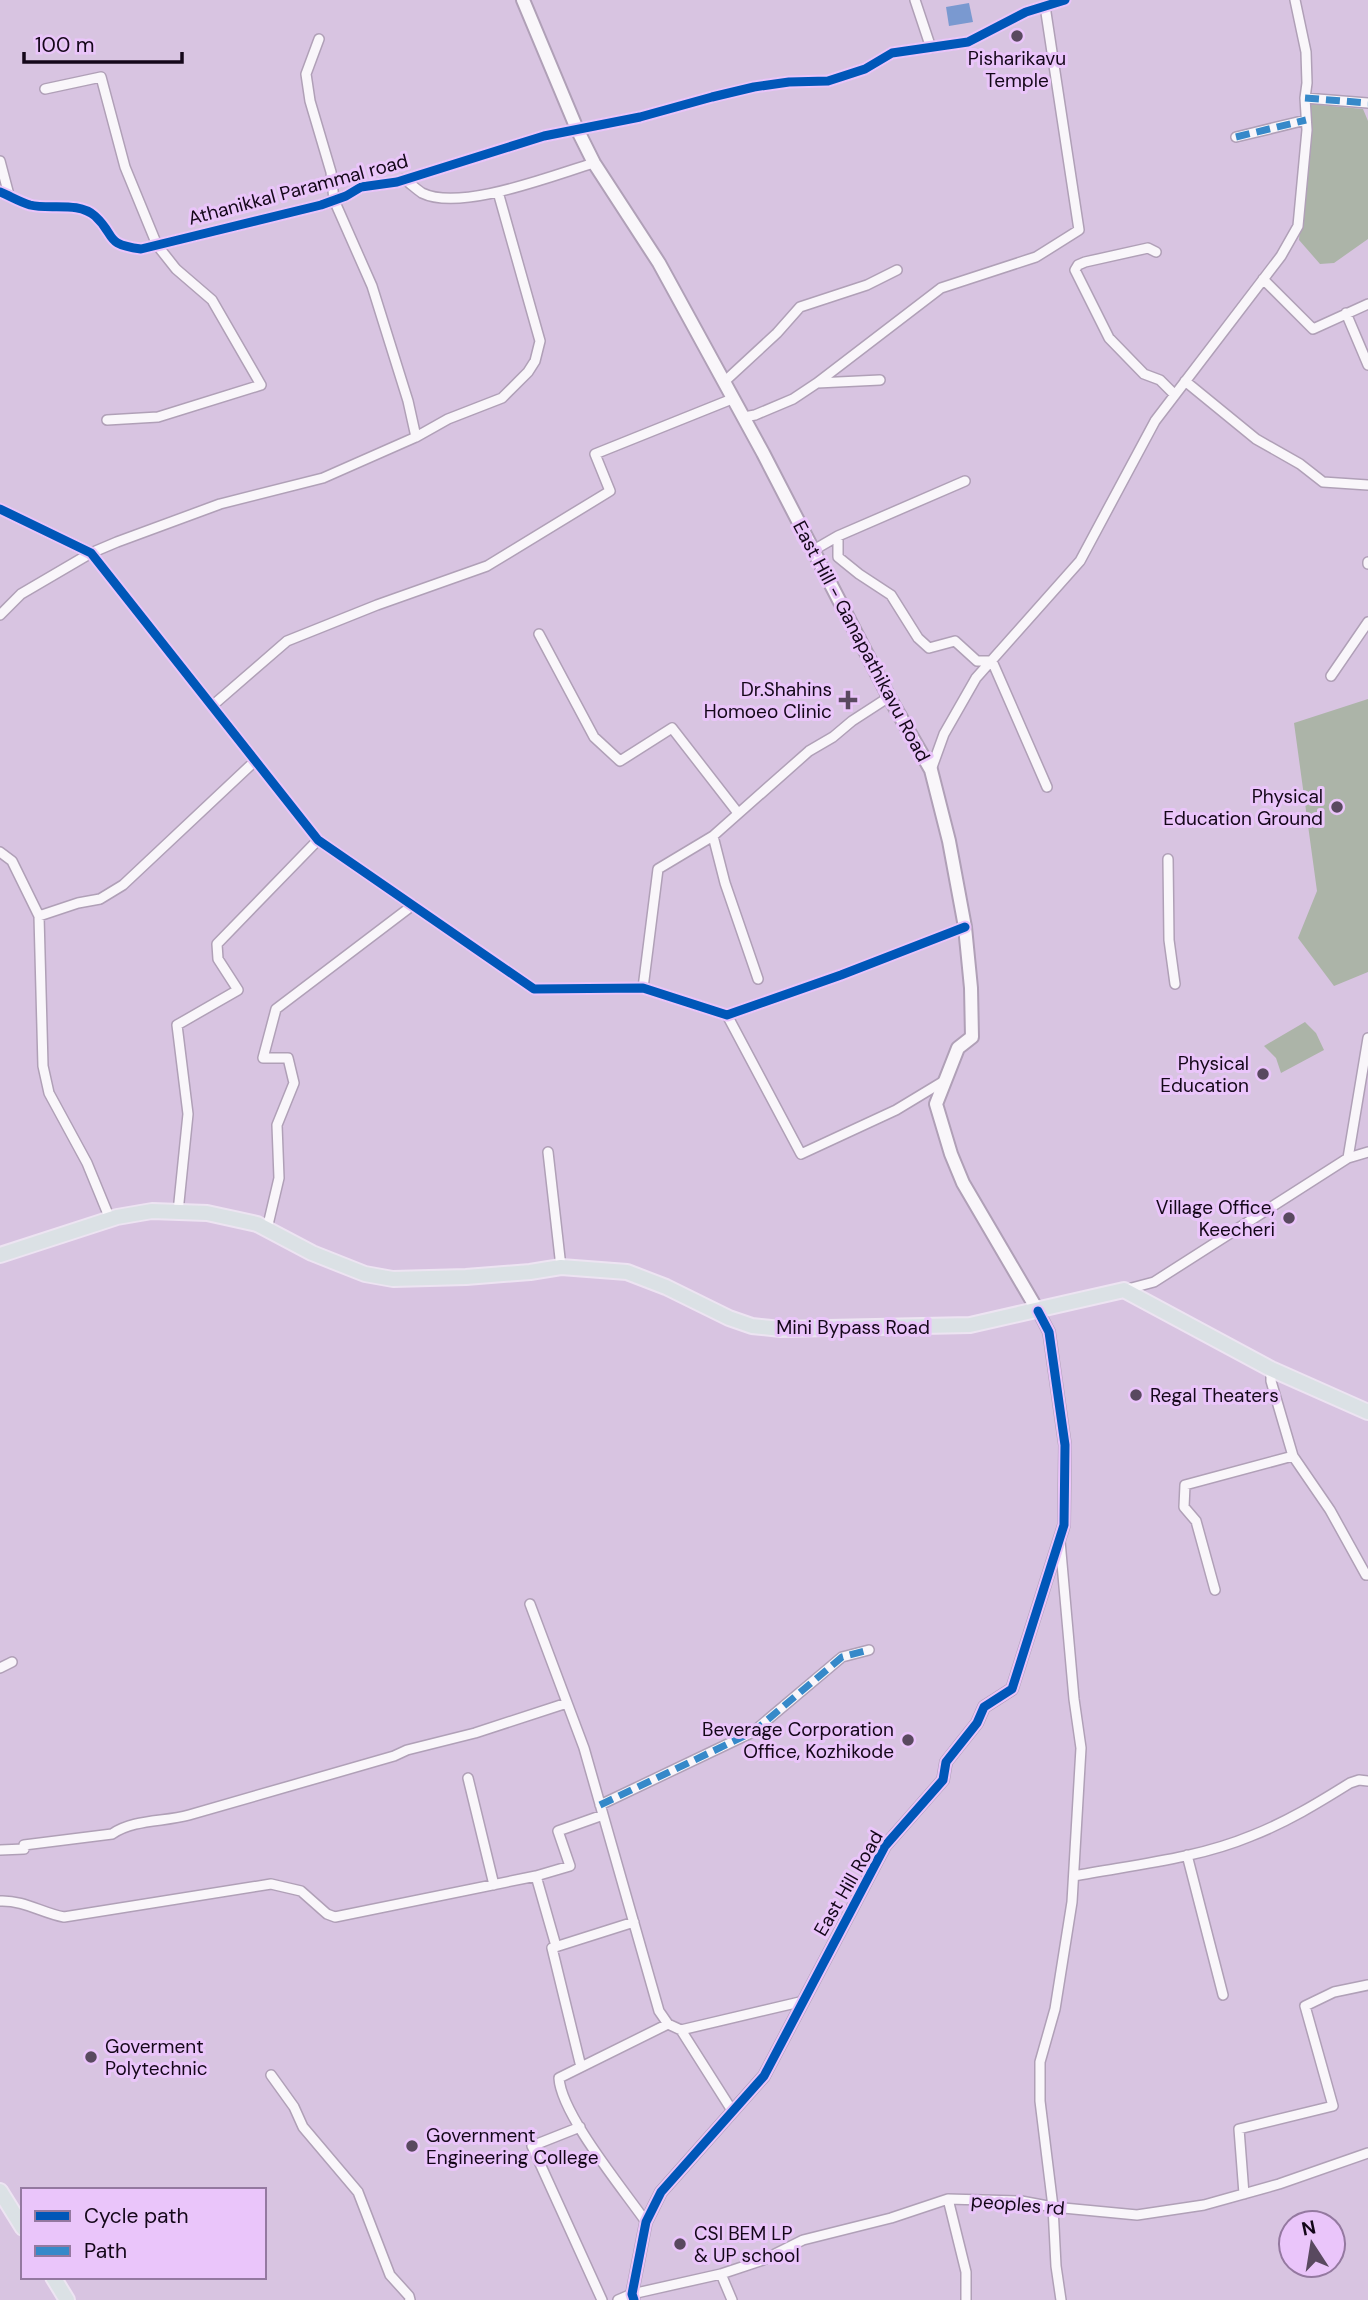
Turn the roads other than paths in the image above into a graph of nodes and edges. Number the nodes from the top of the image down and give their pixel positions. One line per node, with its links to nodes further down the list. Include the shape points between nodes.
1 (523, 0): 12 (main road, East Hill - Ganapathikavu Road)
2 (915, 0): 7 (street)
3 (1065, 0): 5 (street, Athanikkal Parammal road)
4 (1295, 0): 9 (street, via 1306,52)
5 (1045, 6): 7 (street, Athanikkal Parammal road, via 968,42); 30 (street, via 1079,230 1036,257 941,288)
6 (319, 39): 19 (street, via 306,74)
7 (931, 48): 12 (street, Athanikkal Parammal road, via 892,53 865,69 828,81 754,88)
8 (45, 89): 20 (street, via 101,78 125,167)
9 (1305, 98): 10 (street); 11 (street)
10 (1368, 103)
11 (1306, 120): 13 (street); 23 (street, via 1298,226)
12 (577, 129): 15 (main road, East Hill - Ganapathikavu Road); 16 (street, Athanikkal Parammal road)
13 (1236, 137)
14 (0, 161): 18 (street)
15 (594, 163): 17 (street); 29 (main road, East Hill - Ganapathikavu Road, via 659,262)
16 (404, 179): 17 (street, via 440,198); 19 (street, Athanikkal Parammal road, via 361,187)
17 (498, 192): 35 (street, via 540,341 536,361 502,398)
18 (5, 194): 20 (street, Athanikkal Parammal road, via 29,205 94,215 121,247)
19 (334, 200): 20 (street, Athanikkal Parammal road); 35 (street, via 372,286)
20 (158, 246): 34 (street, via 176,269 212,300 261,385 158,417)
21 (1156, 252): 31 (street, via 1148,248 1085,262 1075,270 1109,338 1144,374 1160,380)
22 (897, 270): 29 (street, via 800,307)
23 (1263, 279): 25 (street, via 1313,329); 28 (street)
24 (1368, 304): 25 (street)
25 (1346, 313): 26 (street)
26 (1368, 365)
27 (880, 380): 30 (street)
28 (1185, 381): 31 (street); 37 (street, via 1256,439 1323,482)
29 (724, 382): 32 (main road, East Hill - Ganapathikavu Road)
30 (817, 383): 33 (street, via 793,399)
31 (1175, 395): 45 (street, via 1155,421 1080,561)
32 (732, 399): 33 (main road, East Hill - Ganapathikavu Road); 48 (street, via 595,454 610,491 488,566 287,641)
33 (744, 417): 40 (main road, East Hill - Ganapathikavu Road)
34 (107, 420)
35 (416, 437): 41 (street, via 323,478 220,504)
36 (965, 481): 39 (street)
37 (1368, 485)
38 (0, 509): 41 (street)
39 (838, 536): 40 (street); 45 (street, via 838,557 891,595 929,648 955,641 977,661)
40 (812, 551): 47 (main road, East Hill - Ganapathikavu Road)
41 (91, 553): 42 (street, via 21,594); 48 (street)
42 (0, 615)
43 (1368, 622): 46 (street)
44 (539, 634): 52 (street, via 594,737 620,761 672,728)
45 (992, 661): 50 (street, via 957,710); 51 (street)
46 (1331, 676)
47 (889, 697): 50 (main road, East Hill - Ganapathikavu Road); 52 (street, via 809,751)
48 (212, 706): 49 (street)
49 (255, 761): 54 (street); 58 (street, via 122,885 100,899)
50 (931, 770): 59 (main road, East Hill - Ganapathikavu Road)
51 (1048, 787)
52 (738, 813): 53 (street)
53 (713, 836): 60 (street); 62 (street, via 658,869)
54 (318, 840): 57 (street); 69 (street, via 217,944 218,959 238,990 177,1025 188,1114)
55 (0, 852): 58 (street, via 12,861)
56 (1168, 859): 61 (street, via 1169,940)
57 (413, 905): 62 (street, via 534,989); 71 (street, via 276,1009 263,1058 288,1058 294,1083 277,1125 279,1178)
58 (39, 916): 70 (street, via 43,1066 50,1093)
59 (965, 927): 63 (street); 65 (main road, East Hill - Ganapathikavu Road, via 972,1037 958,1048)
60 (758, 979)
61 (1175, 984)
62 (643, 988): 63 (street)
63 (727, 1015): 65 (street, via 801,1154 896,1110)
64 (1368, 1038): 68 (street)
65 (944, 1081): 75 (main road, East Hill - Ganapathikavu Road, via 936,1104 951,1154 963,1183)
66 (548, 1152): 73 (street)
67 (1368, 1152): 68 (street)
68 (1348, 1158): 74 (street, via 1154,1282)
69 (178, 1212): 70 (main road, Mini Bypass Road, via 152,1211); 71 (main road, Mini Bypass Road, via 207,1213)
70 (110, 1219): 72 (main road, Mini Bypass Road)
71 (267, 1229): 73 (main road, Mini Bypass Road, via 365,1274 394,1279)
72 (0, 1255)
73 (561, 1267): 75 (main road, Mini Bypass Road, via 627,1272 741,1322 781,1329 970,1325)
74 (1124, 1290): 75 (main road, Mini Bypass Road); 76 (main road)
75 (1038, 1311): 79 (street, East Hill Road, via 1049,1332 1065,1445)
76 (1271, 1369): 77 (main road); 78 (street)
77 (1368, 1412)
78 (1293, 1456): 80 (street); 81 (street, via 1185,1485 1184,1507 1196,1521)
79 (1060, 1539): 93 (street, via 1081,1748); 100 (street, East Hill Road, via 1012,1689 984,1707 946,1762 943,1780 885,1846)
80 (1368, 1575)
81 (1215, 1590)
82 (530, 1604): 86 (street)
83 (869, 1650): 89 (street, via 842,1657 753,1732)
84 (12, 1662): 85 (street)
85 (0, 1668)
86 (567, 1703): 89 (street); 90 (street, via 226,1806 130,1825 112,1834)
87 (468, 1778): 94 (street)
88 (1368, 1782): 91 (street, via 1350,1783 1300,1815 1249,1838)
89 (602, 1810): 92 (street, via 558,1831 570,1866); 96 (street)
90 (0, 1850)
91 (1186, 1855): 93 (street); 99 (street)
92 (536, 1876): 94 (street); 97 (street)
93 (1073, 1876): 111 (street, via 1055,2009 1040,2062)
94 (494, 1885): 95 (street, via 335,1917 301,1891 271,1884 64,1917 19,1902)
95 (0, 1901)
96 (634, 1922): 97 (street); 101 (street)
97 (556, 1946): 103 (street, via 552,1948)
98 (1368, 1985): 109 (street, via 1334,1992 1305,2006 1333,2106 1239,2129)
99 (1223, 1995)
100 (804, 2001): 102 (street); 105 (street, East Hill Road, via 764,2076)
101 (668, 2024): 102 (street); 103 (street)
102 (681, 2030): 105 (street)
103 (581, 2067): 106 (street, via 559,2078 560,2090)
104 (271, 2074): 118 (street, via 303,2127 358,2192 390,2275)
105 (733, 2112): 112 (street, East Hill Road, via 662,2192)
106 (580, 2127): 112 (street); 119 (street, via 532,2146)
107 (1368, 2153): 109 (street, peoples rd)
108 (0, 2191): 113 (main road)
109 (1244, 2194): 111 (street, peoples rd, via 1137,2215)
110 (948, 2199): 111 (street, peoples rd, via 1021,2201); 114 (street, peoples rd, via 803,2240); 122 (street, via 966,2272)
111 (1053, 2207): 123 (street)
112 (646, 2222): 116 (street, East Hill Road)
113 (21, 2225)
114 (721, 2274): 116 (street, peoples rd); 121 (street)
115 (54, 2279): 117 (main road)
116 (633, 2297): 120 (street, peoples rd)
117 (67, 2300)
118 (410, 2300)
119 (602, 2300)
120 (618, 2300)
121 (732, 2300)
122 (966, 2300)
123 (1061, 2300)

